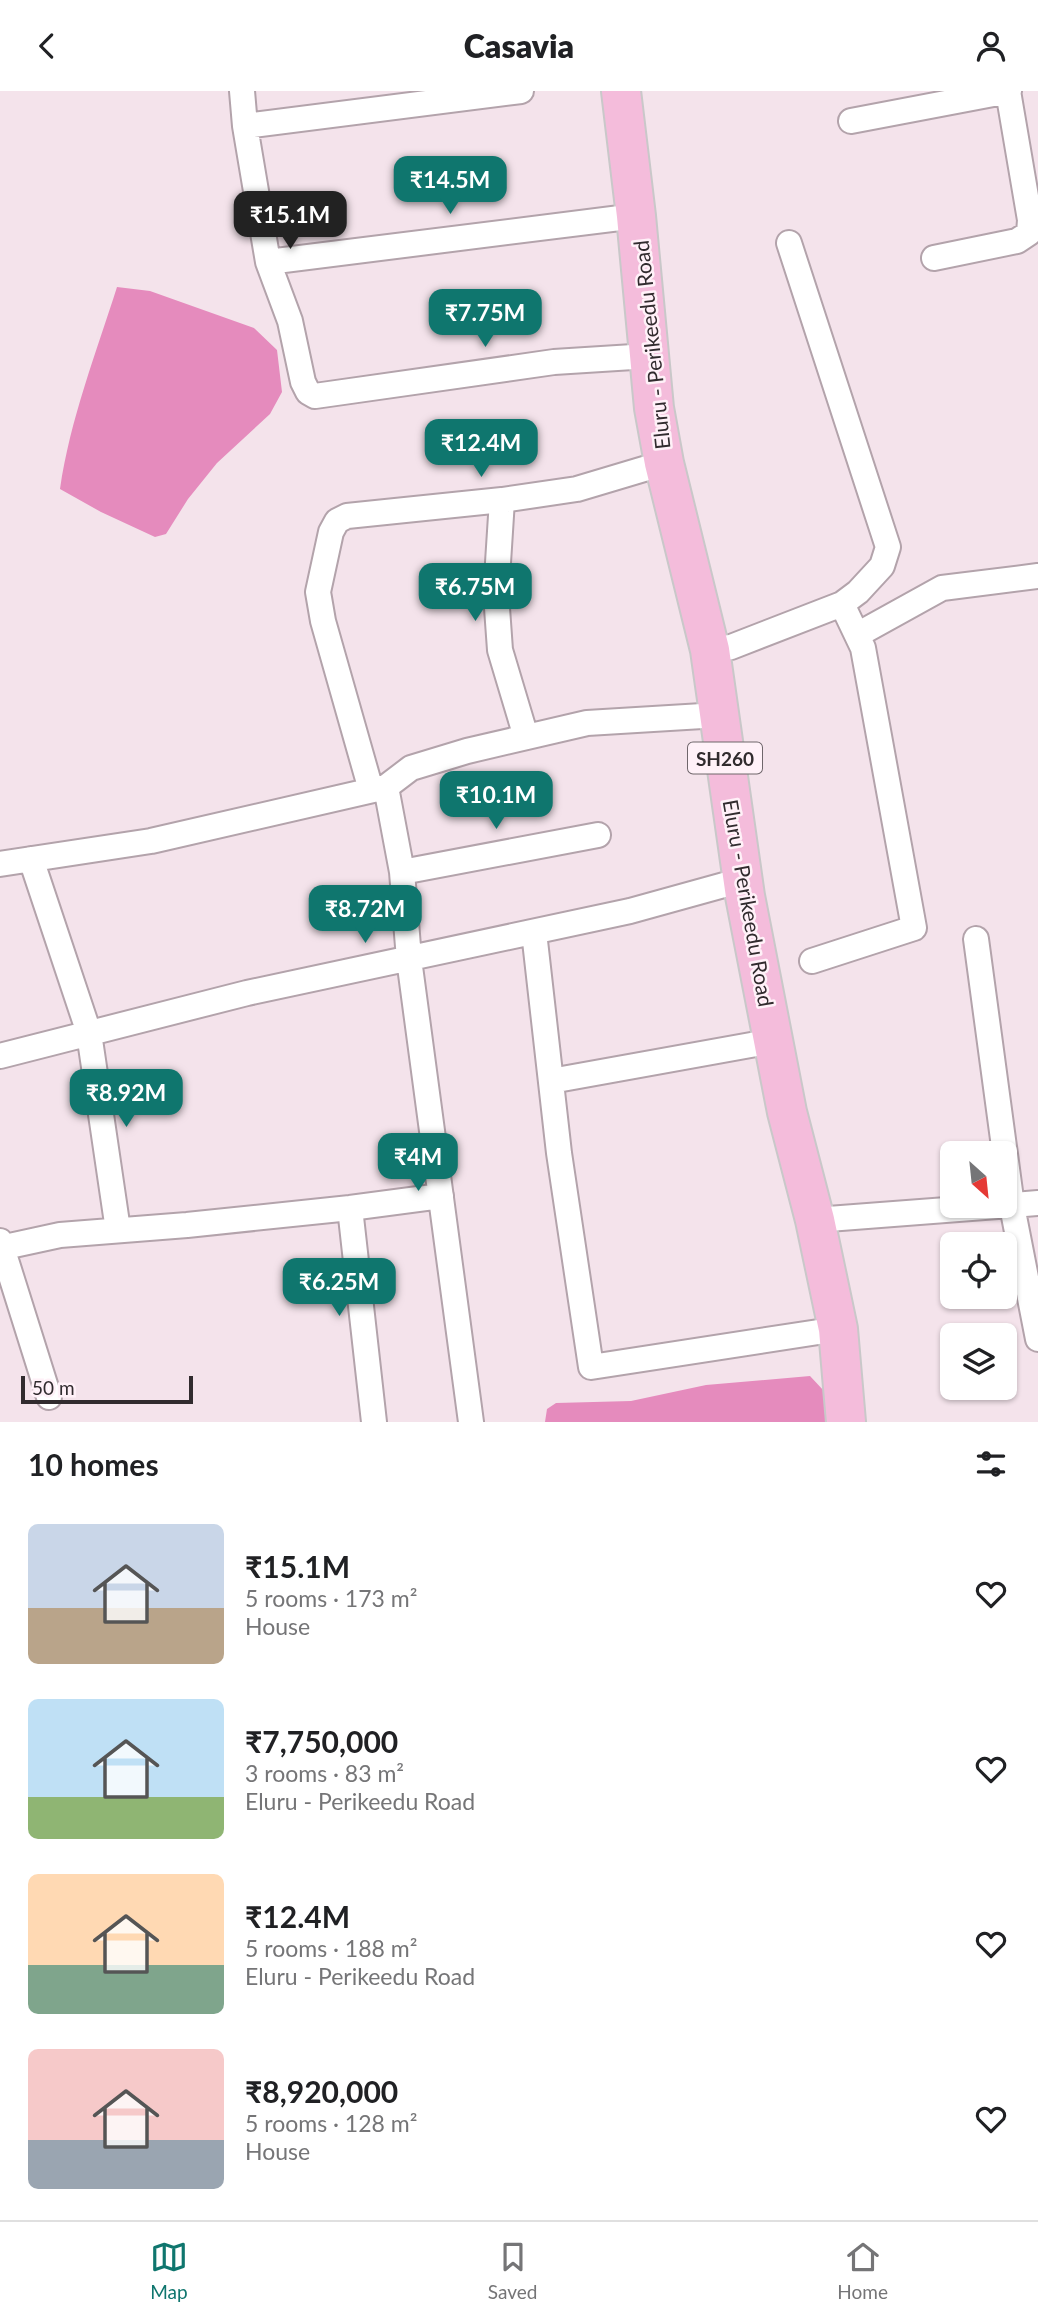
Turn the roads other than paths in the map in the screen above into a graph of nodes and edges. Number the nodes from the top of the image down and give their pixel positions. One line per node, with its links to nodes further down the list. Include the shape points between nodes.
1 (242, 91): 6 (street)
2 (521, 91): 6 (street)
3 (621, 91): 7 (main road, Eluru - Perikeedu Road / SH260)
4 (1009, 91): 5 (street); 9 (street, via 1029,233 1017,241)
5 (851, 121)
6 (245, 126): 10 (street)
7 (636, 216): 10 (street); 11 (main road, Eluru - Perikeedu Road / SH260)
8 (789, 243): 15 (street, via 888,547 882,566)
9 (934, 258)
10 (268, 261): 11 (street, via 290,321 303,382 315,396 554,362)
11 (649, 356): 12 (main road, Eluru - Perikeedu Road / SH260)
12 (664, 463): 13 (street, via 577,489); 17 (main road, Eluru - Perikeedu Road / SH260)
13 (502, 500): 19 (street, via 495,594 500,650); 20 (street, via 347,516 337,521 331,532 318,593 323,621)
14 (1038, 576): 16 (street, via 942,588)
15 (842, 604): 16 (street); 17 (street)
16 (857, 635): 29 (street, via 914,929)
17 (721, 649): 18 (main road, Eluru - Perikeedu Road / SH260)
18 (719, 715): 19 (street, via 587,723); 25 (main road, Eluru - Perikeedu Road / SH260)
19 (526, 737): 20 (street, via 411,768)
20 (379, 788): 22 (street, via 151,841); 24 (street)
21 (598, 835): 24 (street)
22 (31, 859): 23 (street); 30 (street)
23 (0, 864)
24 (402, 872): 28 (street)
25 (742, 880): 26 (street); 31 (main road, Eluru - Perikeedu Road / SH260)
26 (534, 932): 28 (street); 33 (street)
27 (976, 939): 34 (street)
28 (409, 959): 30 (street); 35 (street)
29 (812, 961)
30 (89, 1033): 32 (street); 42 (street)
31 (773, 1041): 33 (street); 40 (main road, Eluru - Perikeedu Road / SH260, via 787,1112)
32 (0, 1056)
33 (551, 1081): 44 (street, via 591,1367)
34 (1003, 1141)
35 (441, 1196): 38 (street); 48 (street)
36 (1038, 1203): 37 (street)
37 (1017, 1205)
38 (349, 1208): 42 (street); 47 (street)
39 (940, 1210): 40 (street)
40 (828, 1218): 44 (main road, Eluru - Perikeedu Road / SH260)
41 (1014, 1218): 45 (street)
42 (118, 1230): 43 (street)
43 (1, 1246): 46 (street)
44 (838, 1329): 49 (main road, Eluru - Perikeedu Road / SH260)
45 (1038, 1339)
46 (49, 1397)
47 (374, 1422)
48 (471, 1422)
49 (846, 1422)

